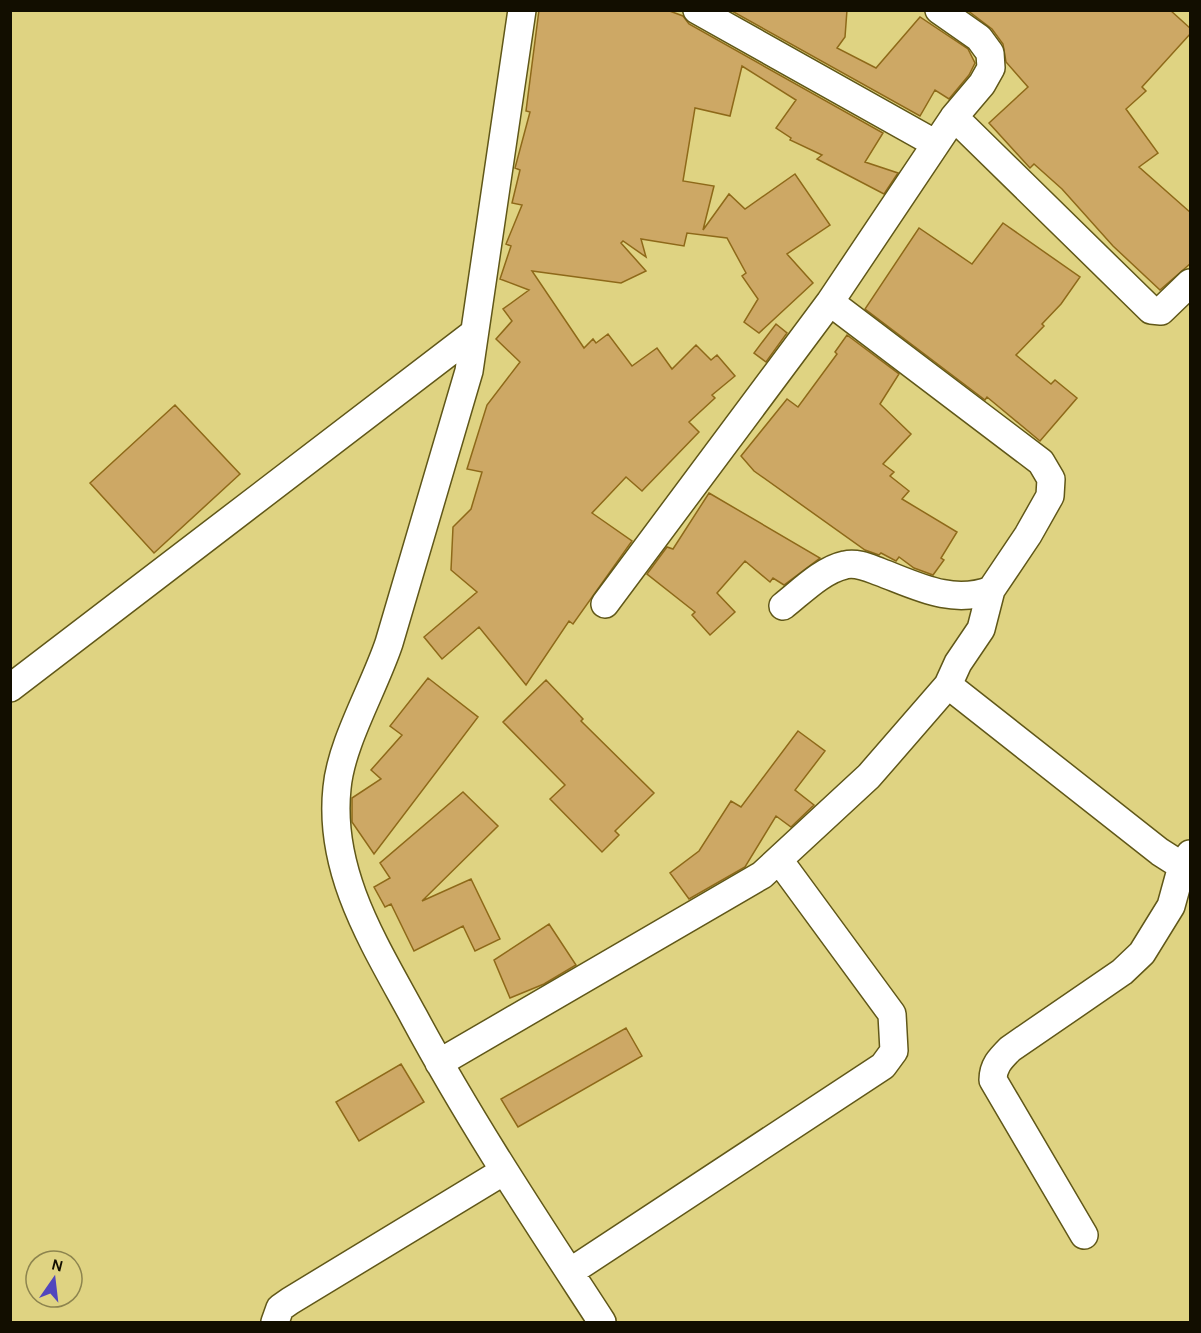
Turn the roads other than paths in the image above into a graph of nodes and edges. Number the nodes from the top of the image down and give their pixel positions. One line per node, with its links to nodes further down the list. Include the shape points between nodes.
1 (522, 10): 8 (street)
2 (697, 10): 5 (street)
3 (939, 10): 4 (street, via 979,38 990,53 991,68)
4 (954, 117): 5 (street); 6 (street, via 1152,310 1161,311)
5 (936, 144): 7 (street)
6 (1191, 283)
7 (830, 302): 9 (street, via 1047,470 1050,496); 10 (street)
8 (474, 333): 13 (street); 16 (street, via 458,416 377,679 344,751 337,788 337,828 344,872 361,918)
9 (991, 590): 11 (street, via 974,596 940,594 863,565 846,565 828,572); 12 (street, via 981,629)
10 (605, 604)
11 (783, 606)
12 (948, 685): 14 (street, via 869,777); 15 (street, via 1160,852)
13 (10, 688)
14 (779, 860): 16 (street, via 762,875); 19 (street, via 892,1014 894,1051 883,1066)
15 (1186, 860): 18 (street, via 1170,906 1142,952 1122,972 1010,1049 993,1072 993,1080)
16 (439, 1063): 17 (street)
17 (504, 1172): 19 (street); 20 (street, via 290,1301 280,1308)
18 (1084, 1235)
19 (570, 1272): 21 (street)
20 (275, 1323)
21 (602, 1323)

